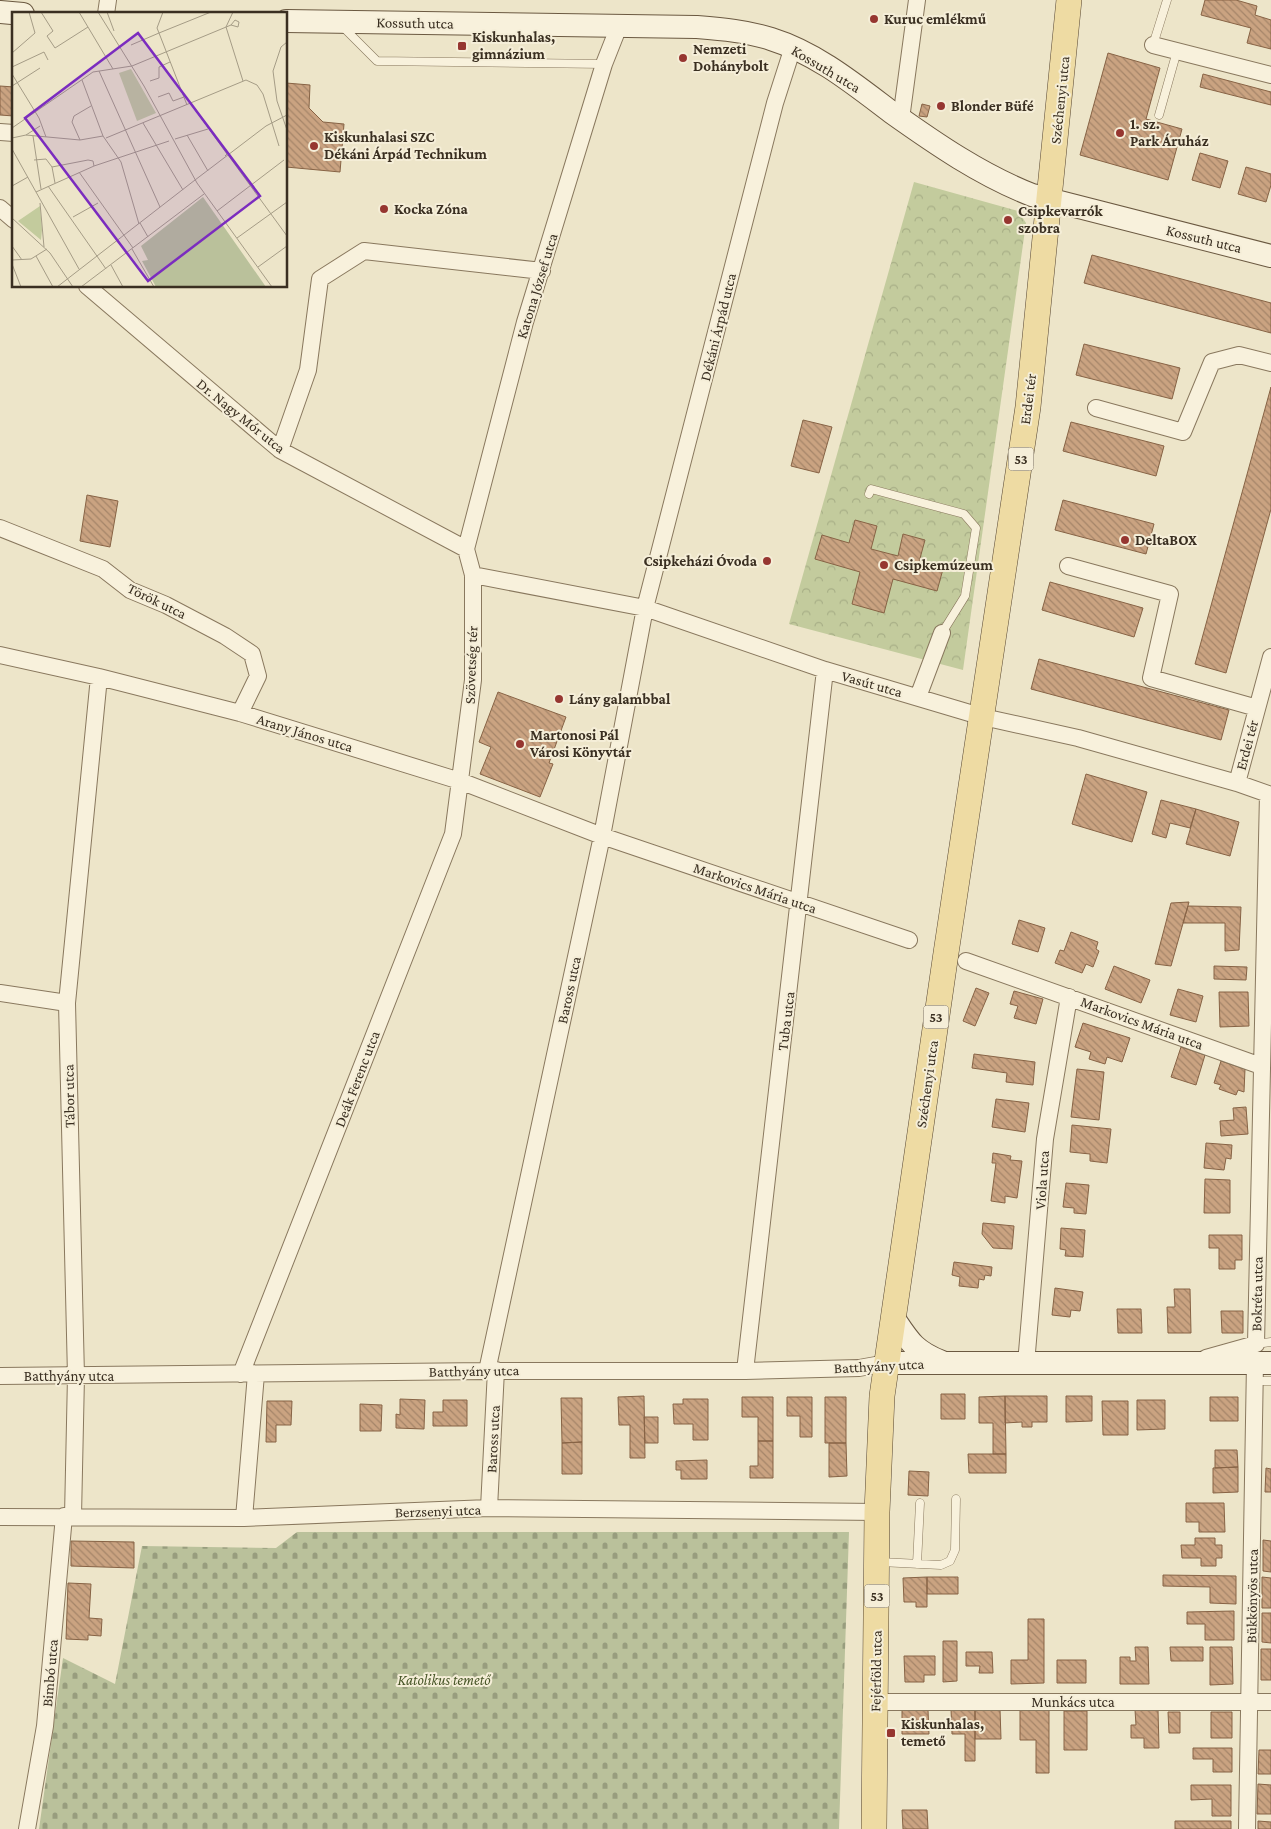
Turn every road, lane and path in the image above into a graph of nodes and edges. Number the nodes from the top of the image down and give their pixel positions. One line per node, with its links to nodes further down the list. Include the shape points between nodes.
1 (917, 0): 13 (street)
2 (1069, 0): 14 (main road, Széchenyi utca / 53)
3 (1167, 0): 7 (lane)
4 (288, 22): 5 (main road, Kossuth utca)
5 (338, 22): 6 (main road, Kossuth utca); 10 (lane, via 377,61)
6 (618, 26): 8 (main road, Kossuth utca, via 737,31); 10 (street, Katona József utca)
7 (1154, 45): 9 (street)
8 (793, 47): 13 (main road, Kossuth utca, via 838,72); 28 (street, Dékáni Árpád utca, via 775,103)
9 (1177, 51): 11 (street); 12 (lane)
10 (604, 64): 18 (street, Katona József utca)
11 (1271, 75)
12 (1159, 115)
13 (902, 119): 14 (main road, Kossuth utca, via 982,173)
14 (1049, 199): 17 (main road, Kossuth utca); 37 (main road, Erdei tér / 53, via 1028,407)
15 (0, 208): 16 (street)
16 (12, 218)
17 (1271, 256)
18 (542, 271): 22 (street, via 364,251 320,279 308,370); 25 (street, Katona József utca)
19 (89, 288): 22 (street, Dr. Nagy Mór utca)
20 (1271, 363): 21 (street, via 1239,355 1212,362 1183,432)
21 (1096, 408)
22 (280, 450): 25 (street, Dr. Nagy Mór utca)
23 (869, 494): 29 (lane, via 870,489 964,514 976,528 965,596)
24 (0, 528): 36 (street, Török utca, via 103,570 130,590 166,605 252,654 258,676)
25 (466, 549): 27 (street, Szövetség tér)
26 (1068, 566): 35 (street, Erdei tér, via 1170,594 1151,678)
27 (473, 575): 28 (street, Vasút utca); 38 (street, Szövetség tér, via 473,680)
28 (645, 608): 32 (street, Vasút utca); 41 (street, Baross utca)
29 (942, 633): 34 (street)
30 (0, 655): 33 (street, Arany János utca)
31 (1271, 657): 35 (street, Erdei tér)
32 (825, 670): 34 (street, Vasút utca); 42 (street, Tuba utca)
33 (99, 677): 36 (street, Arany János utca); 47 (street, Tábor utca)
34 (918, 697): 37 (street, Vasút utca)
35 (1258, 708): 39 (street, Erdei tér)
36 (240, 713): 38 (street, Arany János utca)
37 (983, 717): 39 (street, Vasút utca, via 1078,738); 49 (main road, Széchenyi utca / 53)
38 (460, 781): 41 (street, Arany János utca); 56 (street, Deák Ferenc utca, via 453,834)
39 (1237, 783): 40 (street, Vasút utca)
40 (1270, 794): 48 (street, Bokréta utca)
41 (602, 836): 42 (street, Markovics Mária utca); 54 (street, Baross utca)
42 (800, 903): 43 (street, Markovics Mária utca); 55 (street, Tuba utca)
43 (909, 940)
44 (966, 961): 46 (street, Markovics Mária utca)
45 (0, 992): 47 (street)
46 (1069, 997): 48 (street, Markovics Mária utca); 53 (street, Viola utca, via 1045,1139)
47 (67, 1002): 58 (street, Tábor utca)
48 (1261, 1066): 50 (street, Bokréta utca)
49 (893, 1317): 51 (main road, Széchenyi utca / 53); 52 (main road, Batthyány utca, via 921,1353)
50 (1263, 1362): 53 (main road, Batthyány utca); 69 (street, Bükkönyös utca)
51 (887, 1363): 52 (main road, Batthyány utca); 55 (street, Batthyány utca, via 859,1368); 62 (main road, Fejérföld utca / 53, via 882,1396)
52 (947, 1364): 53 (main road, Batthyány utca)
53 (1026, 1364)
54 (491, 1370): 55 (street, Batthyány utca); 56 (street, Batthyány utca); 61 (street, Baross utca)
55 (745, 1371)
56 (248, 1374): 58 (street, Batthyány utca); 65 (street, Deák Ferenc utca)
57 (0, 1376): 58 (street, Batthyány utca)
58 (76, 1376): 63 (street, Tábor utca)
59 (956, 1499): 67 (lane, via 953,1557 944,1564)
60 (920, 1503): 67 (lane)
61 (489, 1508): 62 (street, Berzsenyi utca); 65 (street, Berzsenyi utca)
62 (877, 1512): 66 (main road, Fejérföld utca / 53)
63 (68, 1516): 64 (street, Berzsenyi utca); 65 (street, Berzsenyi utca); 71 (street, Bimbó utca, via 45,1726)
64 (0, 1517)
65 (244, 1518)
66 (878, 1562): 67 (lane); 68 (main road, Fejérföld utca / 53)
67 (917, 1564)
68 (876, 1702): 69 (street, Munkács utca); 72 (main road, Fejérföld utca / 53)
69 (1250, 1702): 70 (street, Munkács utca); 73 (street, Bükkönyös utca)
70 (1271, 1702)
71 (27, 1829)
72 (874, 1829)
73 (1247, 1829)

